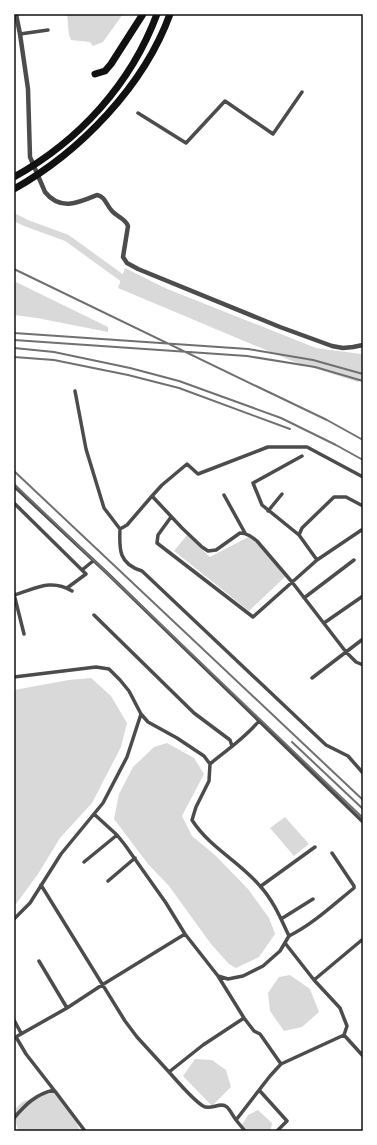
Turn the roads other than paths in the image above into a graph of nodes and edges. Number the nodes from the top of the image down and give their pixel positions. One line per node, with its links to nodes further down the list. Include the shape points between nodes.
1 (16, 14): 6 (street)
2 (143, 14): 7 (highway, via 112,64 105,71)
3 (157, 14): 10 (highway, via 131,68 100,109 83,127 44,158)
4 (170, 14): 11 (highway, via 163,32 139,72 122,97 90,134 44,170)
5 (48, 30): 6 (street)
6 (20, 34): 12 (street, via 28,88 30,157 45,192 53,200 66,204 97,195 104,198 111,210 128,226 123,257 138,270 332,346 348,348)
7 (95, 74)
8 (302, 92): 9 (street, via 273,134 225,101 186,143)
9 (138, 113)
10 (14, 177)
11 (14, 188)
12 (363, 345)
13 (75, 391): 24 (street, via 86,449 104,508)
14 (302, 456): 22 (street, via 253,483 262,505)
15 (363, 478): 19 (street, via 307,447 268,447 198,474 187,464)
16 (14, 486): 30 (street)
17 (282, 494): 22 (street)
18 (224, 495): 26 (street)
19 (152, 496): 23 (street); 24 (street, via 127,525)
20 (14, 503): 31 (street)
21 (363, 506): 27 (street, via 346,497 334,497 302,528)
22 (268, 511): 27 (street)
23 (171, 516): 26 (street, via 208,551 216,550 240,533); 32 (street, via 158,535 157,543 253,617)
24 (120, 529): 50 (street, via 123,558 131,568 142,571 326,745 348,756)
25 (363, 529): 28 (street)
26 (245, 533): 32 (street, via 257,541)
27 (299, 535): 28 (street)
28 (317, 560): 32 (street)
29 (354, 560): 37 (street)
30 (93, 561): 31 (street); 47 (street)
31 (82, 570): 33 (street, via 86,574)
32 (292, 582): 37 (street)
33 (67, 588): 34 (street); 35 (street, via 44,585)
34 (72, 591)
35 (14, 594): 40 (street)
36 (363, 596): 39 (street)
37 (304, 598): 39 (street)
38 (94, 615): 48 (street, via 194,713 230,740)
39 (324, 623): 42 (street)
40 (24, 634)
41 (363, 639): 42 (street)
42 (346, 652): 43 (street); 45 (street)
43 (363, 665)
44 (14, 677): 46 (street, via 96,667 109,669 129,691)
45 (312, 678)
46 (141, 714): 49 (street, via 148,722 204,756); 51 (street, via 127,757 103,803)
47 (259, 720): 48 (street, via 251,731); 52 (street)
48 (232, 746): 49 (street)
49 (210, 764): 60 (street, via 209,780 192,820 209,840)
50 (363, 773)
51 (94, 814): 53 (street); 59 (street, via 61,854)
52 (363, 822)
53 (117, 835): 56 (street); 57 (street)
54 (315, 847): 60 (street)
55 (332, 853): 65 (street, via 354,888 323,914)
56 (135, 858): 58 (street); 64 (street)
57 (84, 862)
58 (108, 881)
59 (41, 885): 62 (street, via 30,903); 71 (street)
60 (261, 886): 63 (street)
61 (312, 899): 63 (street)
62 (14, 919)
63 (281, 919): 65 (street)
64 (185, 934): 69 (street); 71 (street)
65 (289, 936): 67 (street)
66 (363, 939): 70 (street)
67 (285, 943): 69 (street, via 263,966 243,976 228,979); 70 (street)
68 (39, 961): 72 (street)
69 (218, 976): 73 (street)
70 (314, 980): 76 (street, via 340,1008 347,1026)
71 (102, 985): 72 (street); 80 (street, via 137,1037)
72 (67, 1008): 75 (street)
73 (244, 1018): 79 (street, via 254,1031 260,1034); 80 (street)
74 (14, 1020): 75 (street)
75 (21, 1033): 77 (street)
76 (344, 1035): 78 (street); 79 (street)
77 (15, 1037): 81 (street)
78 (363, 1056)
79 (281, 1064): 82 (street)
80 (169, 1072): 84 (street, via 201,1104 210,1108 224,1105)
81 (54, 1090): 83 (street, via 34,1098); 85 (street)
82 (260, 1090): 84 (street); 87 (street, via 287,1121)
83 (14, 1118)
84 (236, 1120): 86 (street)
85 (85, 1131)
86 (245, 1131)
87 (277, 1131)

